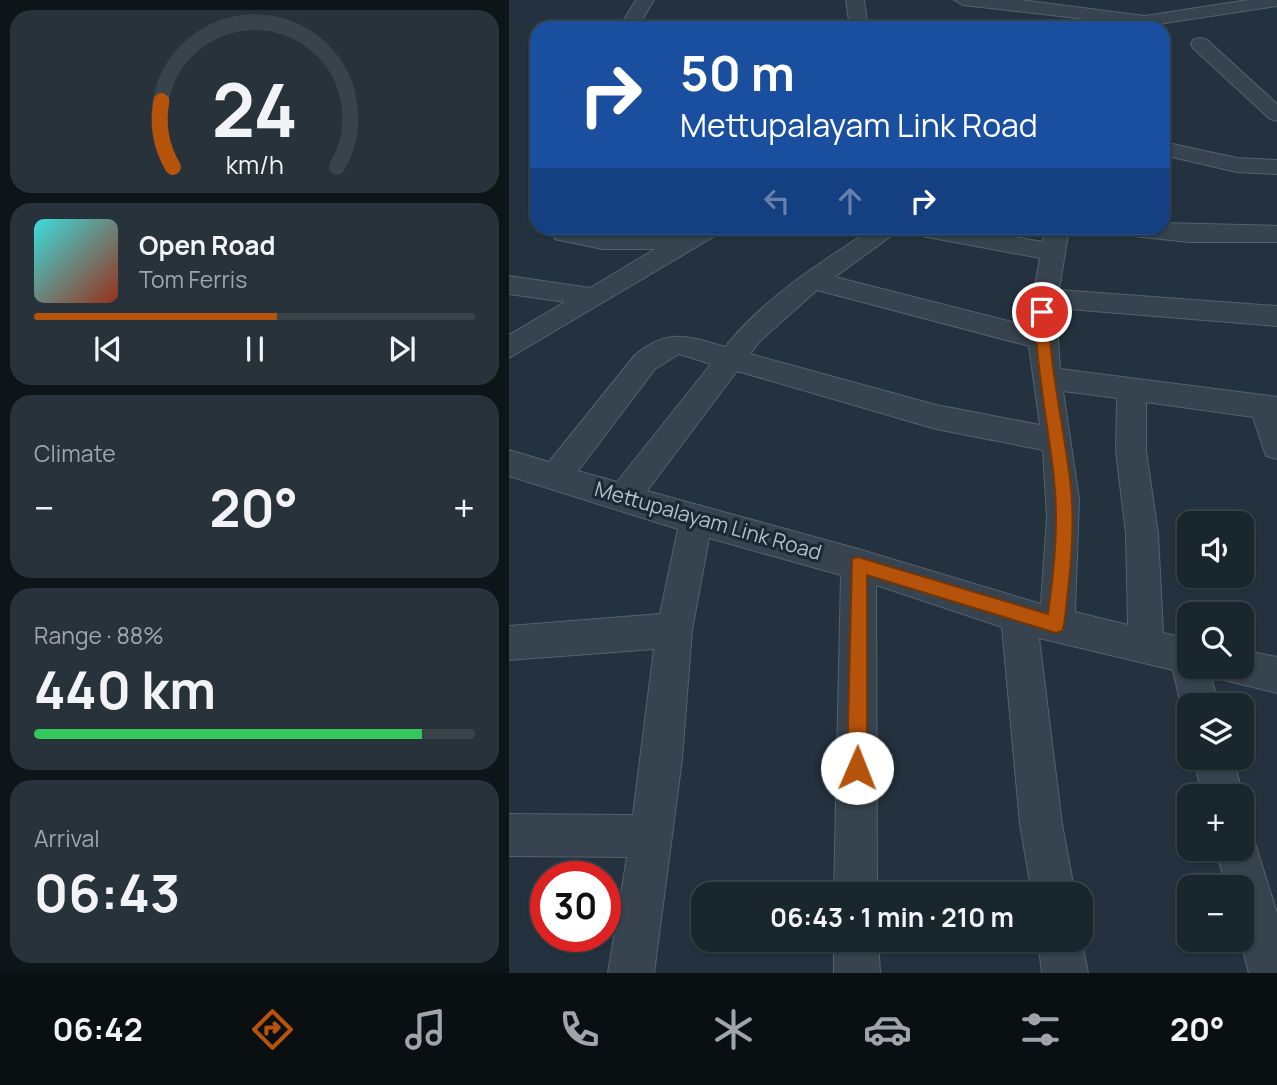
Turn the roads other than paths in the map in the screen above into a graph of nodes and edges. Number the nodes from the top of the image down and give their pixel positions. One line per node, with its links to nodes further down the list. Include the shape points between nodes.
1 (629, 0): 2 (street)
2 (644, 0): 7 (street)
3 (855, 0): 8 (street)
4 (963, 0): 6 (street)
5 (1277, 1): 6 (street, via 1145,21)
6 (1065, 4): 9 (street)
7 (632, 21)
8 (858, 21)
9 (1042, 21)
10 (1200, 44): 11 (street)
11 (1277, 116)
12 (1170, 150): 13 (street, via 1236,165)
13 (1277, 167)
14 (1170, 232): 15 (street)
15 (1277, 234)
16 (570, 235): 17 (street, via 584,240)
17 (679, 235)
18 (696, 235): 24 (street)
19 (879, 235): 22 (street)
20 (1000, 235): 21 (street)
21 (1056, 240): 25 (street)
22 (812, 279): 27 (street); 29 (street)
23 (509, 285): 24 (street)
24 (592, 297): 28 (street)
25 (1045, 298): 26 (street); 27 (street)
26 (1277, 316)
27 (1042, 339): 30 (street)
28 (509, 348)
29 (731, 357): 33 (street, via 937,416); 36 (street, via 678,344 657,352); 37 (street)
30 (1048, 378): 31 (street); 33 (street)
31 (1131, 388): 32 (street); 43 (street, via 1130,441 1144,556)
32 (1270, 407): 34 (street)
33 (1057, 441): 40 (street, via 1063,561)
34 (1277, 447)
35 (509, 463): 36 (street, Mettupalayam Link Road)
36 (555, 477): 37 (street, Mettupalayam Link Road)
37 (623, 498): 38 (street, Mettupalayam Link Road)
38 (696, 520): 39 (street, Mettupalayam Link Road); 41 (street)
39 (858, 564): 40 (street, Mettupalayam Link Road); 50 (street)
40 (1037, 620): 43 (street, Mettupalayam Link Road); 51 (street, via 1041,824)
41 (674, 630): 42 (street); 48 (street)
42 (509, 643)
43 (1146, 646): 44 (street, Mettupalayam Link Road)
44 (1177, 657)
45 (1254, 670): 46 (street)
46 (1277, 675)
47 (509, 835): 48 (street)
48 (651, 836): 54 (street)
49 (1240, 861): 57 (street)
50 (855, 882)
51 (1051, 882)
52 (856, 952): 55 (street)
53 (1062, 952): 56 (street)
54 (630, 973)
55 (857, 973)
56 (1065, 973)
57 (1272, 973)

